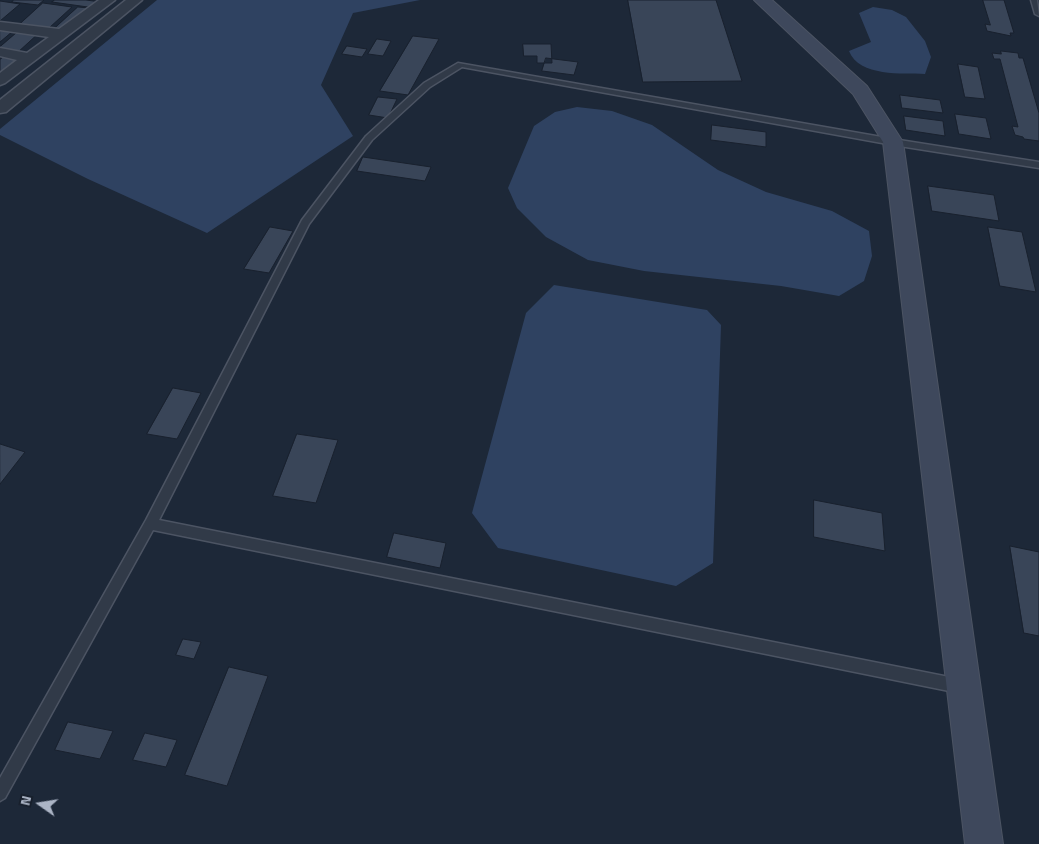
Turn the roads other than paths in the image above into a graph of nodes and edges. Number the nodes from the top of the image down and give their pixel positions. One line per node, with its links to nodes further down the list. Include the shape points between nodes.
1 (108, 0): 7 (street)
2 (136, 0): 11 (street)
3 (762, 0): 12 (street, via 860,90)
4 (1034, 0): 5 (lane)
5 (1039, 14)
6 (0, 26): 7 (street)
7 (62, 34): 9 (street)
8 (0, 52): 9 (street)
9 (30, 58): 10 (street)
10 (0, 80)
11 (0, 108)
12 (893, 142): 13 (lane); 14 (lane, via 461,65 427,85 369,138 305,222); 15 (street)
13 (1039, 165)
14 (150, 524): 15 (lane); 16 (lane)
15 (964, 687): 17 (street)
16 (0, 793)
17 (984, 844)

